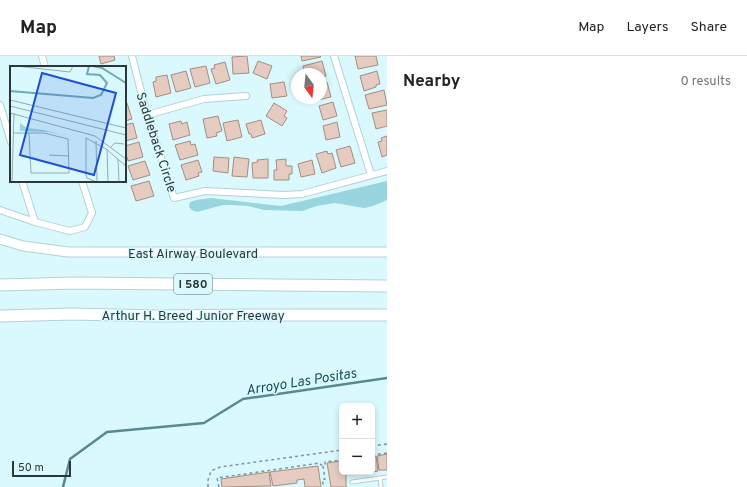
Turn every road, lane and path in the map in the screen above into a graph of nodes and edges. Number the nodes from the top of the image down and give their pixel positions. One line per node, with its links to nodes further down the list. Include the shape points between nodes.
1 (42, 56): 4 (street)
2 (132, 56): 7 (street, Saddleback Circle)
3 (334, 56): 10 (street)
4 (45, 66)
5 (246, 96): 7 (street, via 204,99)
6 (0, 105): 8 (street)
7 (147, 116): 10 (street, Saddleback Circle, via 174,198 205,191 284,196 302,194)
8 (10, 139)
9 (387, 171): 10 (street, Saddleback Circle)
10 (371, 175)
11 (22, 182): 14 (street)
12 (82, 182): 14 (street, via 92,214 85,227 70,231)
13 (0, 210): 14 (street)
14 (35, 222)
15 (0, 239): 16 (main road, East Airway Boulevard, via 23,246 68,252)
16 (387, 252)
17 (0, 285): 18 (highway, I 580, via 83,283)
18 (387, 286)
19 (387, 315): 20 (highway, Arthur H. Breed Junior Freeway)
20 (0, 316)
21 (387, 444): 22 (path)
22 (375, 446)
23 (339, 450): 31 (path, via 220,467 211,471)
24 (387, 453): 25 (path)
25 (375, 455)
26 (339, 460): 27 (path, via 325,462 326,465)
27 (323, 465): 32 (path, via 320,463 217,478); 33 (path)
28 (387, 477): 29 (lane)
29 (380, 478): 30 (lane); 34 (lane)
30 (352, 482)
31 (208, 487)
32 (219, 487)
33 (324, 487)
34 (381, 487)

